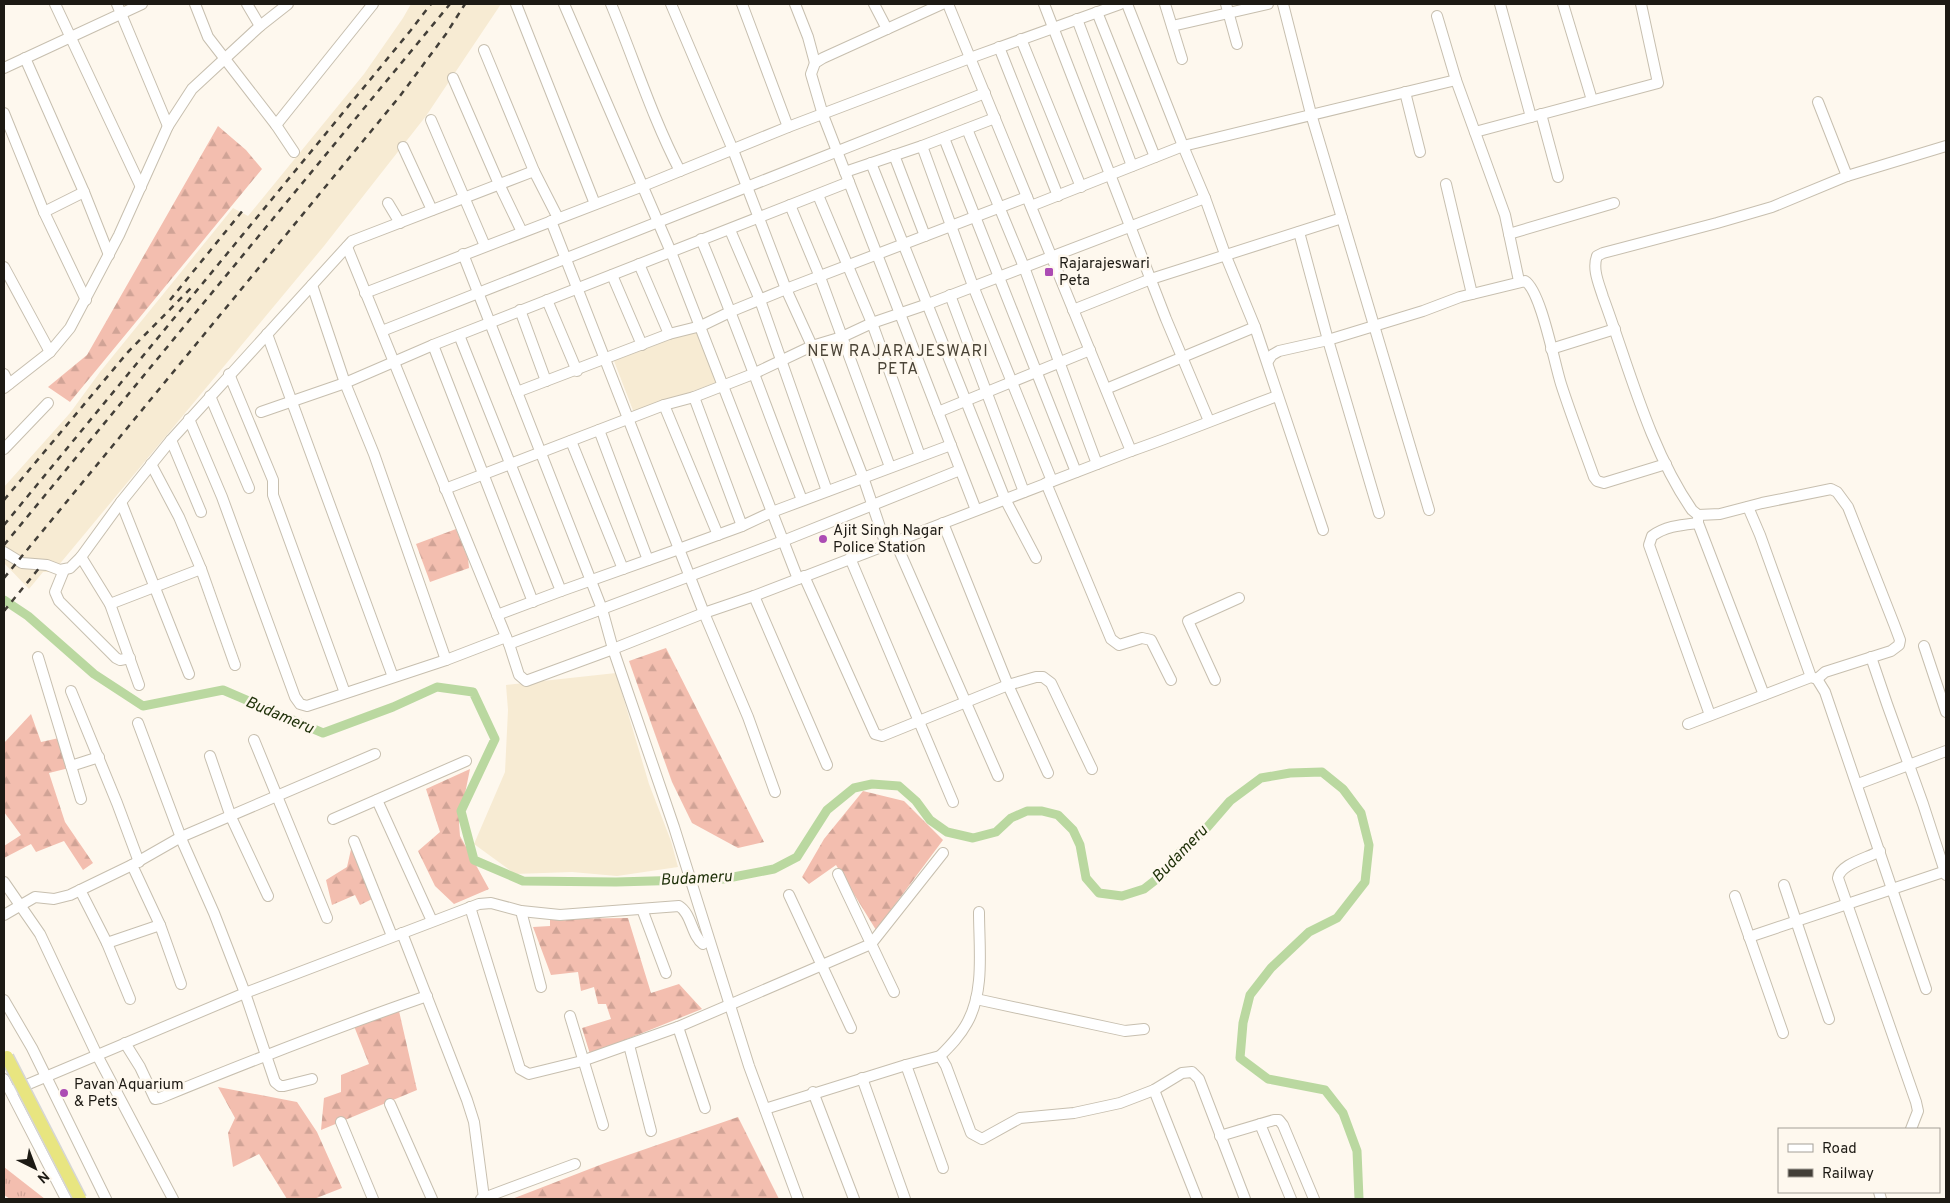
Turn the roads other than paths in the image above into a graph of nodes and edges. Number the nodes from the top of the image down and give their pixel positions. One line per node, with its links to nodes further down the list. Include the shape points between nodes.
1 (55, 4): 34 (street)
2 (142, 4): 25 (street)
3 (194, 4): 40 (street, via 208,37)
4 (247, 4): 30 (street)
5 (288, 4): 30 (street)
6 (373, 4): 57 (street)
7 (516, 4): 96 (street)
8 (564, 4): 84 (street)
9 (611, 4): 76 (street, via 654,116)
10 (672, 4): 67 (street)
11 (742, 4): 59 (street)
12 (794, 4): 43 (street)
13 (874, 4): 33 (street)
14 (942, 4): 33 (street)
15 (948, 4): 41 (street)
16 (1044, 4): 32 (street)
17 (1120, 4): 27 (street)
18 (1127, 4): 64 (street)
19 (1165, 4): 31 (street)
20 (1268, 4): 26 (street)
21 (1283, 4): 52 (street)
22 (1500, 4): 54 (street)
23 (1562, 4): 49 (street)
24 (1641, 4): 49 (street, via 1658,83)
25 (119, 9): 34 (street); 58 (street)
26 (1227, 9): 31 (street); 36 (street)
27 (1097, 12): 29 (street); 72 (street)
28 (1437, 16): 46 (street)
29 (1077, 19): 32 (street); 74 (street)
30 (260, 26): 40 (street)
31 (1172, 26): 42 (street)
32 (1053, 28): 35 (street); 78 (street)
33 (887, 29): 43 (street)
34 (71, 37): 39 (street); 85 (street)
35 (1021, 40): 37 (street); 87 (street)
36 (1237, 44)
37 (999, 48): 41 (street); 90 (street)
38 (484, 50): 75 (street)
39 (25, 58): 44 (street); 88 (street)
40 (225, 58): 57 (street); 58 (street, via 192,89)
41 (970, 58): 48 (street); 53 (street)
42 (1182, 59)
43 (815, 62): 53 (street, via 811,74)
44 (4, 68)
45 (453, 78): 82 (street)
46 (1456, 80): 47 (street); 61 (street)
47 (1406, 92): 52 (street); 70 (street)
48 (985, 93): 55 (street); 69 (street)
49 (1592, 100): 54 (street)
50 (1818, 102): 79 (street)
51 (4, 113): 100 (street)
52 (1311, 114): 64 (street); 103 (street)
53 (823, 115): 59 (street); 69 (street)
54 (1536, 116): 61 (street); 80 (street)
55 (995, 118): 60 (street); 93 (street)
56 (431, 120): 92 (street)
57 (276, 125): 68 (street)
58 (168, 126): 85 (street)
59 (788, 127): 67 (street)
60 (967, 129): 62 (street); 98 (street)
61 (1475, 132): 112 (street)
62 (944, 138): 63 (street); 101 (street)
63 (922, 146): 71 (street); 107 (street)
64 (1182, 146): 72 (street); 91 (street)
65 (1946, 146): 79 (street)
66 (403, 147): 99 (street)
67 (733, 150): 76 (street); 86 (street)
68 (294, 152)
69 (838, 152): 77 (street); 86 (street)
70 (1420, 152)
71 (894, 155): 73 (street); 113 (street)
72 (1155, 157): 74 (street)
73 (871, 163): 77 (street); 115 (street)
74 (1132, 166): 78 (street)
75 (534, 171): 82 (street); 104 (street)
76 (680, 171): 84 (street)
77 (845, 172): 81 (street)
78 (1111, 175): 87 (street); 108 (street)
79 (1847, 176): 155 (street, via 1772,206 1597,256 1598,280)
80 (1558, 177)
81 (850, 182): 89 (street); 120 (street)
82 (499, 184): 92 (street); 110 (street)
83 (1446, 184): 140 (street)
84 (643, 186): 96 (street); 105 (street)
85 (141, 187): 122 (street)
86 (748, 187): 102 (street); 105 (street)
87 (1080, 187): 90 (street)
88 (84, 192): 100 (street); 122 (street)
89 (818, 195): 97 (street); 126 (street)
90 (1058, 196): 93 (street)
91 (1205, 198): 108 (street); 121 (street)
92 (464, 199): 99 (street); 116 (street)
93 (1029, 202): 98 (street); 123 (street)
94 (388, 203): 106 (street)
95 (1614, 203): 112 (street)
96 (595, 204): 104 (street)
97 (790, 205): 102 (street); 131 (street)
98 (999, 208): 101 (street); 128 (street)
99 (432, 210): 106 (street)
100 (44, 212): 142 (street)
101 (975, 215): 107 (street); 130 (street)
102 (759, 216): 109 (street); 137 (street)
103 (1342, 218): 111 (street); 153 (street)
104 (554, 220): 110 (street); 124 (street)
105 (659, 222): 118 (street); 124 (street)
106 (400, 223): 117 (street, via 352,241)
107 (951, 226): 113 (street); 135 (street)
108 (1130, 226): 123 (street); 132 (street)
109 (730, 230): 114 (street); 144 (street)
110 (522, 232): 116 (street)
111 (1299, 232): 121 (street); 161 (street)
112 (1509, 234): 133 (street)
113 (925, 236): 115 (street)
114 (701, 239): 118 (street); 148 (street)
115 (902, 245): 120 (street); 145 (street)
116 (485, 246): 119 (street)
117 (347, 247): 134 (street); 139 (street)
118 (671, 252): 125 (street); 152 (street)
119 (463, 254): 138 (street); 139 (street)
120 (877, 254): 126 (street); 149 (street)
121 (1225, 254): 132 (street); 154 (street)
122 (109, 255): 142 (street)
123 (1052, 256): 128 (street); 147 (street)
124 (565, 259): 136 (street); 138 (street)
125 (639, 264): 129 (street); 158 (street)
126 (848, 266): 131 (street); 151 (street)
127 (4, 267): 167 (street)
128 (1024, 267): 130 (street); 173 (street)
129 (612, 275): 136 (street); 163 (street)
130 (1000, 276): 135 (street); 175 (street)
131 (820, 277): 137 (street); 160 (street)
132 (1151, 279): 147 (street); 168 (street)
133 (1519, 281): 140 (street); 165 (street, via 1525,280 1533,290)
134 (312, 285): 157 (street); 181 (street)
135 (973, 286): 141 (street); 180 (street)
136 (576, 289): 143 (street); 169 (street)
137 (786, 289): 144 (street); 164 (street)
138 (478, 292): 150 (street); 156 (street)
139 (365, 293): 156 (street)
140 (1472, 294): 153 (street)
141 (950, 296): 145 (street); 186 (street)
142 (86, 300): 167 (street, via 65,335)
143 (547, 300): 146 (street); 174 (street)
144 (760, 300): 148 (street); 171 (street)
145 (928, 304): 149 (street); 190 (street)
146 (520, 310): 150 (street); 179 (street)
147 (1073, 310): 166 (street)
148 (732, 312): 152 (street); 178 (street)
149 (900, 314): 151 (street); 195 (street)
150 (490, 323): 159 (street); 185 (street)
151 (872, 323): 160 (street); 206 (street)
152 (701, 326): 158 (street); 182 (street)
153 (1374, 326): 161 (street); 227 (street)
154 (1255, 327): 168 (street); 172 (street)
155 (1615, 329): 165 (street); 210 (street)
156 (382, 331): 170 (street)
157 (267, 334): 177 (street); 191 (street)
158 (670, 334): 163 (street)
159 (459, 335): 162 (street); 207 (street)
160 (842, 337): 164 (street); 211 (street)
161 (1328, 340): 172 (street, via 1279,351); 230 (street)
162 (433, 345): 170 (street); 214 (street)
163 (642, 345): 169 (street)
164 (812, 346): 171 (street); 215 (street)
165 (1551, 348): 210 (street, via 1560,383 1597,481 1604,483)
166 (1090, 350): 173 (street); 184 (street)
167 (50, 352): 183 (street)
168 (1182, 357): 184 (street); 198 (street)
169 (605, 359): 174 (street); 197 (street)
170 (393, 361): 181 (street); 218 (street)
171 (781, 361): 178 (street); 219 (street)
172 (1268, 361): 188 (street)
173 (1059, 363): 175 (street); 209 (street)
174 (577, 371): 179 (street)
175 (1035, 372): 180 (street); 213 (street)
176 (4, 374): 183 (street)
177 (229, 374): 187 (street); 275 (street, via 273,480 274,495)
178 (753, 374): 182 (street); 222 (street)
179 (546, 381): 185 (street)
180 (1011, 382): 186 (street); 216 (street)
181 (345, 383): 191 (street); 265 (street, via 374,454)
182 (724, 385): 189 (street); 229 (street)
183 (6, 386)
184 (1106, 389): 204 (street)
185 (517, 392): 205 (street)
186 (986, 392): 190 (street); 220 (street)
187 (210, 396): 196 (street); 217 (street)
188 (1277, 396): 198 (street); 234 (street)
189 (694, 397): 193 (street); 233 (street)
190 (965, 401): 195 (street); 221 (street)
191 (291, 402): 194 (street); 268 (street)
192 (48, 403): 203 (street)
193 (664, 406): 197 (street); 235 (street)
194 (261, 412)
195 (938, 412): 202 (street)
196 (189, 419): 200 (street); 275 (street, via 222,497 298,702 307,706)
197 (629, 419): 199 (street); 238 (street)
198 (1209, 421): 204 (street)
199 (599, 430): 201 (street); 243 (street)
200 (171, 440): 208 (street); 228 (street)
201 (571, 441): 205 (street); 244 (street)
202 (951, 445): 206 (street); 212 (street)
203 (4, 449)
204 (1131, 451): 209 (street)
205 (540, 452): 207 (street); 249 (street)
206 (920, 456): 211 (street)
207 (510, 463): 214 (street); 251 (street)
208 (151, 464): 223 (street); 246 (street, via 179,517)
209 (1097, 464): 213 (street)
210 (1666, 464): 231 (street)
211 (890, 467): 215 (street)
212 (960, 470): 224 (street); 226 (street)
213 (1076, 472): 216 (street)
214 (483, 474): 218 (street); 254 (street)
215 (863, 477): 219 (street); 224 (street)
216 (1049, 482): 220 (street); 270 (street, via 1111,639 1119,645 1142,638 1151,640)
217 (249, 488)
218 (445, 489): 258 (street)
219 (827, 491): 222 (street)
220 (1024, 492): 221 (street)
221 (1005, 499): 226 (street); 242 (street)
222 (802, 500): 229 (street)
223 (121, 502): 240 (street); 250 (street)
224 (873, 505): 236 (street); 237 (street)
225 (1748, 508): 231 (street); 263 (street, via 1831,489 1841,496 1900,640 1891,651); 269 (street)
226 (976, 510): 232 (street)
227 (1429, 510)
228 (201, 512)
229 (772, 512): 233 (street); 236 (street)
230 (1379, 513)
231 (1698, 519): 276 (street); 279 (street, via 1665,528 1652,536 1649,545)
232 (943, 523): 237 (street); 273 (street)
233 (742, 526): 235 (street)
234 (1323, 530)
235 (718, 535): 238 (street)
236 (783, 541): 247 (street); 248 (street)
237 (890, 543): 241 (street); 277 (street)
238 (680, 549): 243 (street); 247 (street)
239 (4, 552): 245 (street, via 22,563)
240 (82, 557): 245 (street); 255 (street)
241 (850, 558): 248 (street); 280 (street)
242 (1036, 558)
243 (648, 560): 244 (street)
244 (623, 569): 249 (street)
245 (64, 570): 264 (street, via 55,592 59,601 116,658)
246 (201, 570): 250 (street); 266 (street)
247 (690, 576): 256 (street); 257 (street)
248 (801, 578): 252 (street); 280 (street, via 876,734 882,736)
249 (590, 580): 251 (street); 256 (street)
250 (155, 587): 255 (street); 267 (street)
251 (561, 590): 254 (street)
252 (754, 596): 257 (street); 289 (street)
253 (1239, 598): 271 (street, via 1188,621)
254 (533, 602): 258 (street)
255 (110, 604): 264 (street)
256 (602, 609): 259 (street); 261 (street)
257 (704, 613): 261 (street); 296 (street, via 748,717)
258 (497, 615): 259 (street)
259 (507, 640): 261 (street, via 519,675 526,681); 265 (street)
260 (1924, 646): 278 (street)
261 (613, 649): 330 (street, via 674,827)
262 (38, 657): 291 (street)
263 (1871, 657): 269 (street); 290 (street)
264 (130, 658): 272 (street)
265 (446, 660): 268 (street)
266 (234, 665)
267 (189, 674)
268 (393, 677): 275 (street)
269 (1814, 678): 276 (street); 295 (street, via 1825,692)
270 (1171, 680)
271 (1215, 680)
272 (139, 685)
273 (1008, 685): 277 (street); 292 (street, via 1036,677 1048,680); 293 (street)
274 (71, 691): 287 (street)
275 (345, 693)
276 (1764, 695): 279 (street)
277 (965, 702): 280 (street); 294 (street)
278 (1946, 712)
279 (1710, 716): 282 (street)
280 (920, 721): 300 (street)
281 (138, 723): 303 (street)
282 (1688, 724)
283 (254, 740): 297 (street)
284 (1946, 751): 290 (street)
285 (374, 754): 297 (street)
286 (210, 756): 301 (street)
287 (99, 758): 291 (street); 307 (street)
288 (466, 761): 299 (street)
289 (827, 765)
290 (1909, 765): 295 (street); 308 (street)
291 (71, 766): 298 (street)
292 (1092, 769)
293 (1048, 773)
294 (998, 776)
295 (1858, 784): 305 (street)
296 (775, 792)
297 (278, 796): 301 (street); 324 (street)
298 (81, 799)
299 (377, 800): 302 (street); 325 (street)
300 (953, 802)
301 (231, 816): 303 (street); 315 (street)
302 (333, 819)
303 (181, 837): 307 (street); 339 (street)
304 (354, 841): 328 (street)
305 (1880, 851): 312 (street); 317 (street, via 1839,873)
306 (943, 853): 332 (street)
307 (135, 864): 313 (street); 327 (street)
308 (1946, 873): 312 (street)
309 (838, 874): 332 (street)
310 (4, 882): 318 (street)
311 (1784, 885): 326 (street)
312 (1892, 888): 317 (street); 337 (street)
313 (80, 890): 318 (street, via 62,898 35,897); 331 (street)
314 (789, 894): 333 (street)
315 (268, 896)
316 (1735, 896): 329 (street)
317 (1847, 905): 326 (street); 372 (street, via 1916,1102 1918,1111)
318 (21, 906): 323 (street); 353 (street, via 40,934)
319 (470, 907): 321 (street, via 491,903); 325 (street); 357 (street, via 522,1071 529,1074)
320 (642, 908): 321 (street, via 560,915); 330 (street, via 679,906 694,933); 334 (street)
321 (521, 911): 336 (street)
322 (979, 912): 342 (street)
323 (4, 915)
324 (327, 918)
325 (432, 922): 328 (street)
326 (1796, 922): 329 (street); 346 (street)
327 (160, 925): 331 (street); 335 (street)
328 (397, 935): 339 (street); 340 (street)
329 (1748, 937): 350 (street)
330 (707, 942): 344 (street)
331 (107, 943): 341 (street)
332 (871, 944): 333 (street); 338 (street)
333 (821, 966): 344 (street); 348 (street)
334 (666, 973)
335 (181, 984)
336 (541, 987)
337 (1926, 989)
338 (894, 992)
339 (245, 993): 351 (street); 354 (street)
340 (427, 996): 354 (street); 383 (street, via 474,1122)
341 (130, 999)
342 (976, 999): 349 (street, via 1125,1031); 355 (street, via 958,1038)
343 (4, 1000): 359 (street)
344 (730, 1004): 347 (street); 368 (street)
345 (570, 1016): 357 (street)
346 (1829, 1019)
347 (678, 1027): 352 (street); 367 (street)
348 (851, 1028)
349 (1144, 1029)
350 (1783, 1033)
351 (125, 1043): 353 (street); 354 (street, via 155,1099)
352 (629, 1045): 357 (street); 373 (street)
353 (97, 1054): 359 (street); 380 (street)
354 (267, 1054): 362 (street, via 280,1086)
355 (940, 1056): 358 (street); 363 (street, via 971,1133 982,1138 1020,1118 1093,1109)
356 (7, 1057): 378 (main road, bridge)
357 (582, 1061): 371 (street)
358 (906, 1065): 360 (street); 376 (street)
359 (46, 1077): 364 (street); 379 (street)
360 (862, 1078): 365 (street); 386 (street)
361 (4, 1079): 364 (street)
362 (312, 1079)
363 (1154, 1090): 374 (street, via 1182,1072 1192,1072 1199,1080); 387 (street)
364 (12, 1091): 377 (street)
365 (813, 1092): 368 (street); 385 (street)
366 (390, 1104): 382 (street)
367 (705, 1108)
368 (765, 1109): 384 (street)
369 (341, 1122): 381 (street)
370 (1260, 1124): 374 (street); 389 (street); 390 (street, via 1274,1120 1281,1122)
371 (603, 1125)
372 (1911, 1128)
373 (651, 1131)
374 (1220, 1136): 388 (street)
375 (574, 1164): 383 (street)
376 (943, 1168)
377 (66, 1199)
378 (80, 1199)
379 (106, 1199)
380 (173, 1199)
381 (373, 1199)
382 (432, 1199)
383 (482, 1199)
384 (798, 1199)
385 (854, 1199)
386 (905, 1199)
387 (1198, 1199)
388 (1245, 1199)
389 (1291, 1199)
390 (1314, 1199)

